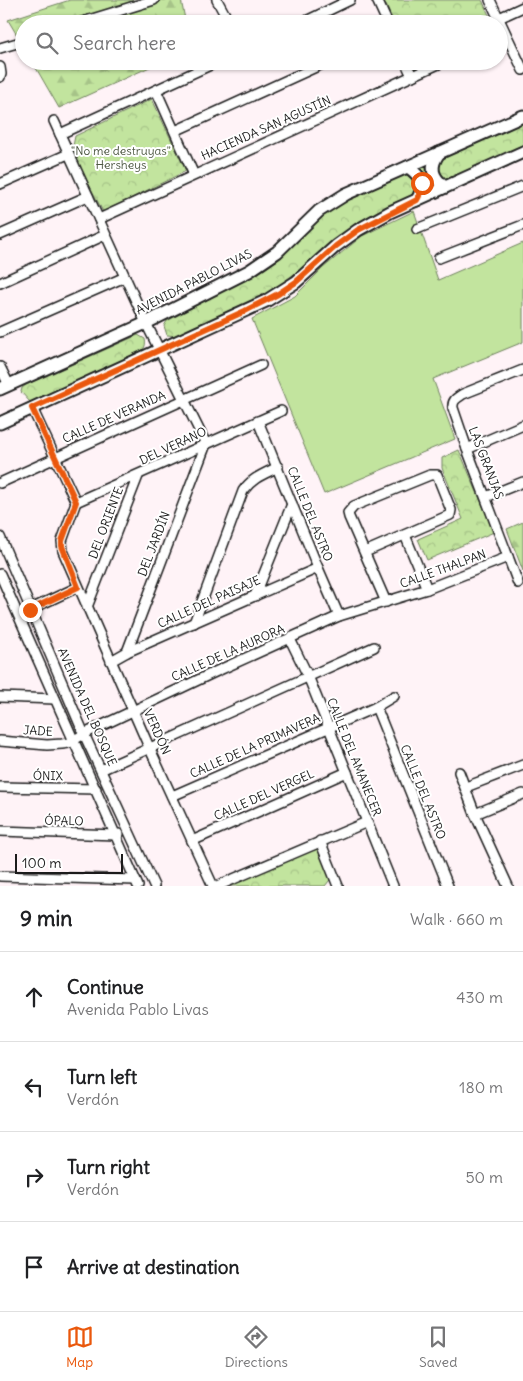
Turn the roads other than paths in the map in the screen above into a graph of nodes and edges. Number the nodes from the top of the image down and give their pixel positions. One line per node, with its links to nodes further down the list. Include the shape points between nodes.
1 (154, 0): 7 (street)
2 (218, 0): 8 (street)
3 (350, 0): 9 (street)
4 (377, 0): 10 (street)
5 (490, 0): 11 (street)
6 (523, 7): 12 (street)
7 (101, 15)
8 (226, 15)
9 (319, 15)
10 (384, 15)
11 (498, 15)
12 (506, 15)
13 (508, 43): 16 (street)
14 (15, 44): 15 (street)
15 (0, 48)
16 (522, 64)
17 (0, 67): 23 (street)
18 (199, 70): 24 (street)
19 (309, 70): 27 (street)
20 (409, 70): 22 (street)
21 (425, 70): 22 (street, HACIENDA SAN AGUSTÍN)
22 (412, 76): 33 (street, HACIENDA SAN AGUSTÍN)
23 (0, 77)
24 (156, 90): 27 (street); 28 (street)
25 (523, 116): 30 (main road, AVENIDA PABLO LIVAS)
26 (54, 122): 28 (street)
27 (175, 131): 33 (street)
28 (60, 134): 31 (street)
29 (523, 152): 35 (main road)
30 (439, 153): 32 (main road, AVENIDA PABLO LIVAS); 35 (main road, via 432,171)
31 (68, 154): 34 (street); 37 (street)
32 (408, 167): 38 (main road, via 422,183); 47 (main road, AVENIDA PABLO LIVAS, via 331,202 277,252 250,271)
33 (194, 175): 39 (street, HACIENDA SAN AGUSTÍN)
34 (0, 184)
35 (445, 187): 38 (main road)
36 (522, 189): 41 (street)
37 (88, 196): 39 (street); 42 (street)
38 (417, 200): 49 (main road, via 358,230 278,294)
39 (99, 219): 43 (street)
40 (523, 225): 44 (street)
41 (417, 229)
42 (0, 235)
43 (105, 235): 45 (street); 46 (street)
44 (439, 258)
45 (125, 277): 47 (street); 48 (street)
46 (0, 283)
47 (146, 323): 49 (street); 53 (main road, AVENIDA PABLO LIVAS)
48 (0, 332)
49 (159, 350): 54 (street); 55 (main road)
50 (261, 365): 54 (street, CALLE DE VERANDA)
51 (0, 367): 53 (street)
52 (523, 370): 61 (street, LAS GRANJAS, via 452,403)
53 (4, 387)
54 (184, 400): 60 (street); 62 (street, CALLE DE VERANDA)
55 (32, 408): 58 (main road); 62 (street)
56 (281, 411): 57 (street, DEL VERANO)
57 (258, 421): 60 (street, DEL VERANO); 63 (street, CALLE DEL ASTRO)
58 (0, 423)
59 (523, 426): 61 (street)
60 (206, 444): 64 (street, DEL VERANO); 87 (street, DEL JARDÍN)
61 (466, 449): 67 (street, LAS GRANJAS)
62 (55, 457): 65 (street, CALLE DE VERANDA); 68 (street)
63 (278, 468): 69 (street, CALLE DEL ASTRO); 84 (street, via 255,478 243,491)
64 (138, 476): 68 (street, DEL VERANO); 81 (street, DEL ORIENTE)
65 (0, 482)
66 (523, 482): 67 (street)
67 (486, 497): 73 (street, LAS GRANJAS)
68 (76, 502): 77 (street, VERDÓN, via 62,546)
69 (292, 504): 74 (street, CALLE DEL ASTRO); 79 (street)
70 (405, 535): 72 (street); 72 (street, via 450,515 439,478 434,474 350,509 348,517); 78 (street)
71 (0, 537): 82 (street, AVENIDA DEL BOSQUE)
72 (365, 552): 80 (street)
73 (508, 558): 76 (street, LAS GRANJAS); 78 (street, CALLE THALPAN)
74 (318, 568): 79 (street, CALLE DEL PAISAJE); 83 (street, CALLE DEL ASTRO)
75 (0, 574): 92 (street, AVENIDA DEL BOSQUE)
76 (518, 583)
77 (78, 587): 81 (street, VERDÓN); 82 (street)
78 (427, 589): 80 (street, CALLE THALPAN)
79 (255, 596): 84 (street, CALLE DEL PAISAJE)
80 (386, 602): 83 (street, CALLE DE LA AURORA)
81 (88, 607): 88 (street, VERDÓN)
82 (30, 610): 96 (street, AVENIDA DEL BOSQUE)
83 (339, 616): 85 (street, CALLE DE LA AURORA)
84 (194, 623): 87 (street, CALLE DEL PAISAJE)
85 (290, 639): 89 (street, CALLE DEL AMANECER); 94 (street, CALLE DE LA AURORA)
86 (374, 647): 89 (street)
87 (127, 652): 88 (street, CALLE DEL PAISAJE)
88 (111, 661): 94 (street, VERDÓN)
89 (308, 676): 95 (street, CALLE DEL AMANECER); 99 (street)
90 (0, 696): 92 (street)
91 (394, 696): 93 (street, CALLE DE LA PRIMAVERA)
92 (55, 700): 97 (street, AVENIDA DEL BOSQUE)
93 (376, 707): 95 (street, CALLE DE LA PRIMAVERA); 122 (street, CALLE DEL ASTRO)
94 (134, 711): 96 (street, CALLE DE LA AURORA); 99 (street, VERDÓN)
95 (329, 727): 102 (street, CALLE DEL AMANECER); 108 (street, CALLE DE LA PRIMAVERA)
96 (84, 734): 97 (street, JADE); 101 (street, AVENIDA DEL BOSQUE)
97 (74, 740): 98 (street, JADE, via 47,745); 106 (street, AVENIDA DEL BOSQUE)
98 (0, 741)
99 (149, 747): 101 (street); 108 (street, VERDÓN)
100 (523, 765): 105 (street)
101 (101, 770): 111 (street, AVENIDA DEL BOSQUE)
102 (347, 772): 110 (street, CALLE DEL AMANECER); 115 (street, CALLE DEL VERGEL)
103 (459, 772): 105 (street)
104 (0, 787): 106 (street, ÓNIX)
105 (466, 787): 109 (street)
106 (96, 789): 113 (street, AVENIDA DEL BOSQUE)
107 (523, 794): 109 (street)
108 (172, 796): 115 (street, VERDÓN)
109 (475, 814): 123 (street)
110 (367, 822): 114 (street); 121 (street, CALLE DEL AMANECER)
111 (127, 830): 113 (street, ÓPALO); 118 (street, AVENIDA DEL BOSQUE)
112 (0, 831): 113 (street, ÓPALO)
113 (116, 835): 117 (street, AVENIDA DEL BOSQUE)
114 (320, 841): 119 (street); 120 (street)
115 (192, 842): 119 (street, VERDÓN)
116 (0, 876): 117 (street)
117 (137, 883)
118 (154, 886)
119 (215, 886)
120 (338, 886)
121 (393, 886)
122 (448, 886)
123 (508, 886)

